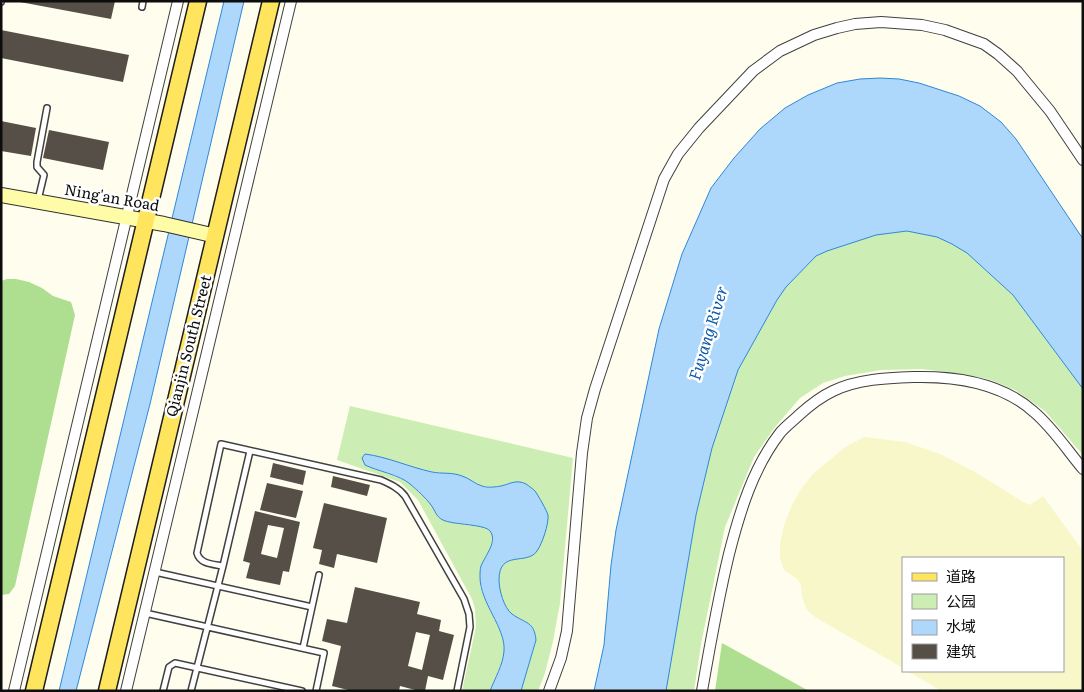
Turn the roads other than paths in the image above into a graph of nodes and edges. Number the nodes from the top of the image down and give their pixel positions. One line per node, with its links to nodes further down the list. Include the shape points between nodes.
1 (178, 1): 9 (street)
2 (198, 1): 10 (main road)
3 (271, 1): 11 (main road, Qianjin South Street)
4 (291, 1): 15 (street)
5 (47, 108): 8 (lane, via 37,162 44,175)
6 (1083, 160): 32 (street, via 1050,111 1017,71 984,44 945,30 881,22 855,24 805,39 780,51 753,71 699,128 678,154 664,180 595,389 582,453 567,631)
7 (1, 195): 8 (street, Ning'an Road)
8 (38, 201): 9 (street, Ning'an Road)
9 (126, 217): 10 (street, Ning'an Road); 23 (street)
10 (146, 221): 11 (street, Ning'an Road); 24 (main road)
11 (216, 236): 25 (main road, Qianjin South Street)
12 (250, 451): 14 (lane); 14 (lane, via 221,444 197,552 202,562); 31 (lane, via 381,480 402,492 468,608 470,627)
13 (1083, 469): 33 (street, via 1034,411 998,389 978,382 926,376 889,378 833,390 810,404 781,432 750,486 722,582)
14 (223, 566): 17 (lane)
15 (154, 572): 17 (lane); 19 (street)
16 (319, 575): 18 (lane)
17 (218, 586): 18 (lane); 20 (lane)
18 (312, 607): 21 (lane)
19 (145, 613): 20 (lane); 26 (street)
20 (208, 627): 21 (lane); 22 (lane)
21 (303, 648): 30 (lane, via 324,653)
22 (197, 668): 27 (lane, via 175,663 169,667); 28 (lane); 29 (lane)
23 (14, 691)
24 (34, 691)
25 (107, 691)
26 (126, 691)
27 (163, 691)
28 (191, 691)
29 (302, 691)
30 (316, 691)
31 (457, 691)
32 (549, 691)
33 (702, 691)

